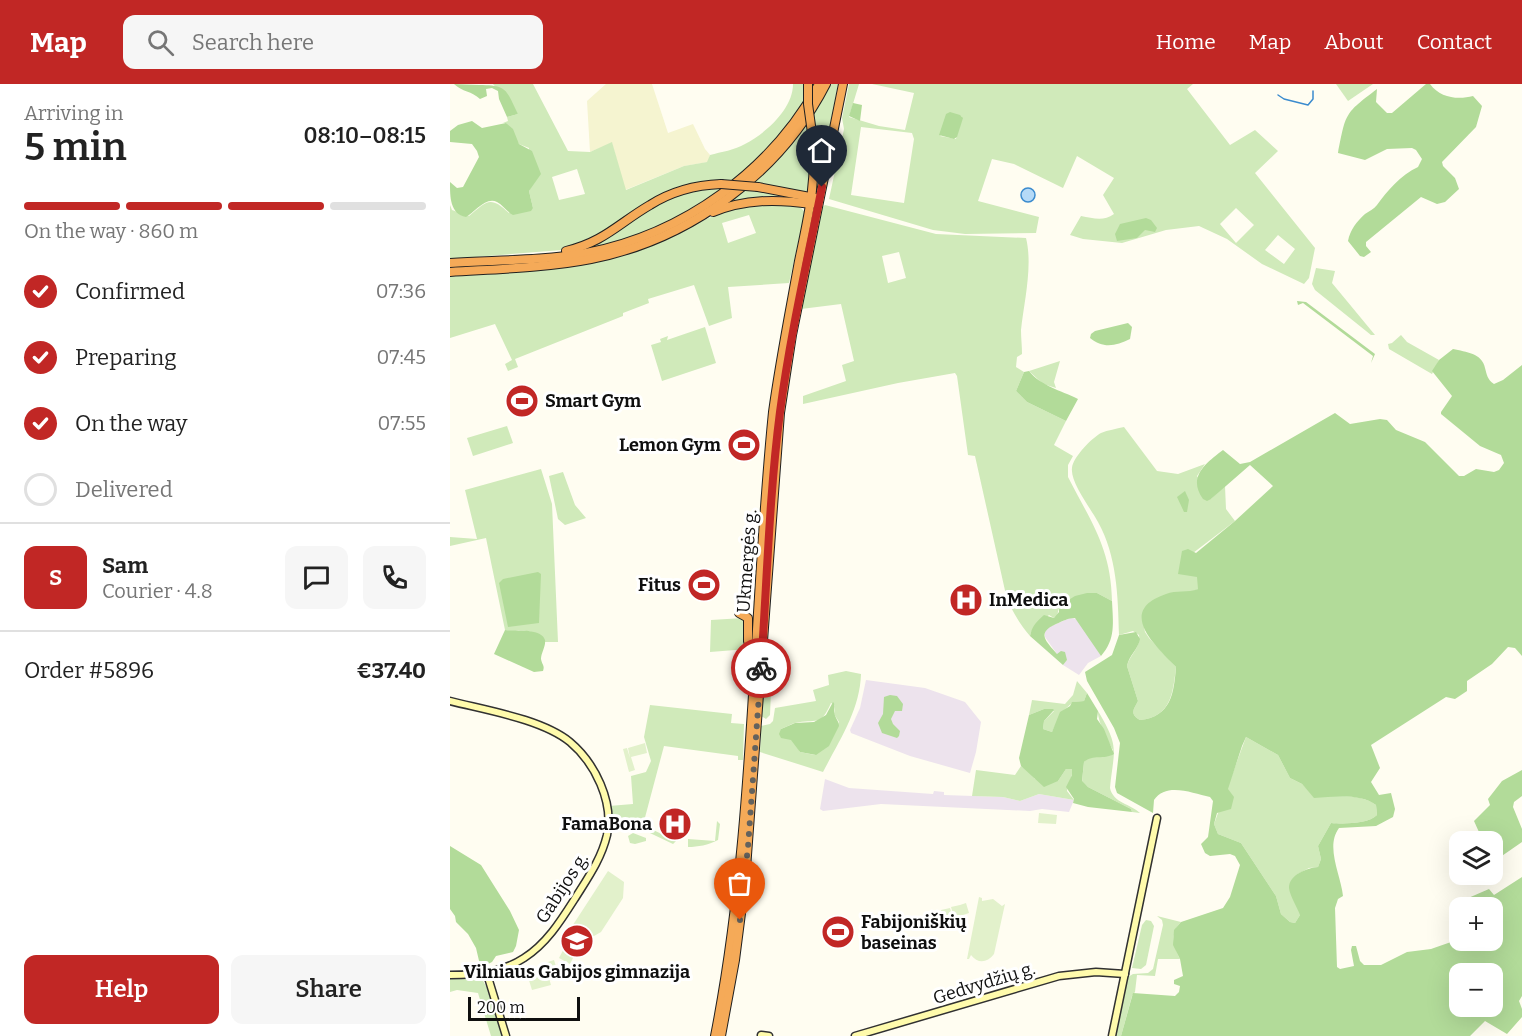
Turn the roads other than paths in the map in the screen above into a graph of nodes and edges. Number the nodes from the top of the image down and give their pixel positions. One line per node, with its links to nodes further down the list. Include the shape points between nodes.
1 (808, 84): 5 (highway, bridge)
2 (819, 84): 7 (highway, via 768,154 706,205 620,244)
3 (826, 84): 6 (highway, via 804,120 776,154 739,189)
4 (843, 84): 5 (highway, Ukmergės g.)
5 (814, 201): 6 (highway, via 754,201 722,208); 7 (highway, bridge, via 758,187 721,183 698,186 649,205 602,238); 10 (highway, Ukmergės g., via 784,339)
6 (698, 219): 9 (highway, via 644,244 593,259)
7 (547, 257): 8 (highway)
8 (450, 263)
9 (450, 272)
10 (763, 611): 12 (highway, Ukmergės g.); 21 (highway, Ukmergės g., via 745,882)
11 (739, 613): 12 (highway, via 748,621)
12 (754, 666): 20 (highway, Ukmergės g., via 736,891)
13 (450, 700): 15 (street, Gabijos g., via 538,725 564,738 592,768 607,810 607,834 594,870 562,919 530,954)
14 (1157, 818): 16 (street)
15 (487, 974): 17 (street, Gabijos g.); 19 (street)
16 (1125, 974): 23 (street, Gedvydžių g., via 1096,972 1051,978); 24 (street)
17 (450, 975)
18 (761, 1035): 22 (street)
19 (506, 1036)
20 (715, 1036)
21 (721, 1036)
22 (769, 1036)
23 (855, 1036)
24 (1112, 1036)

